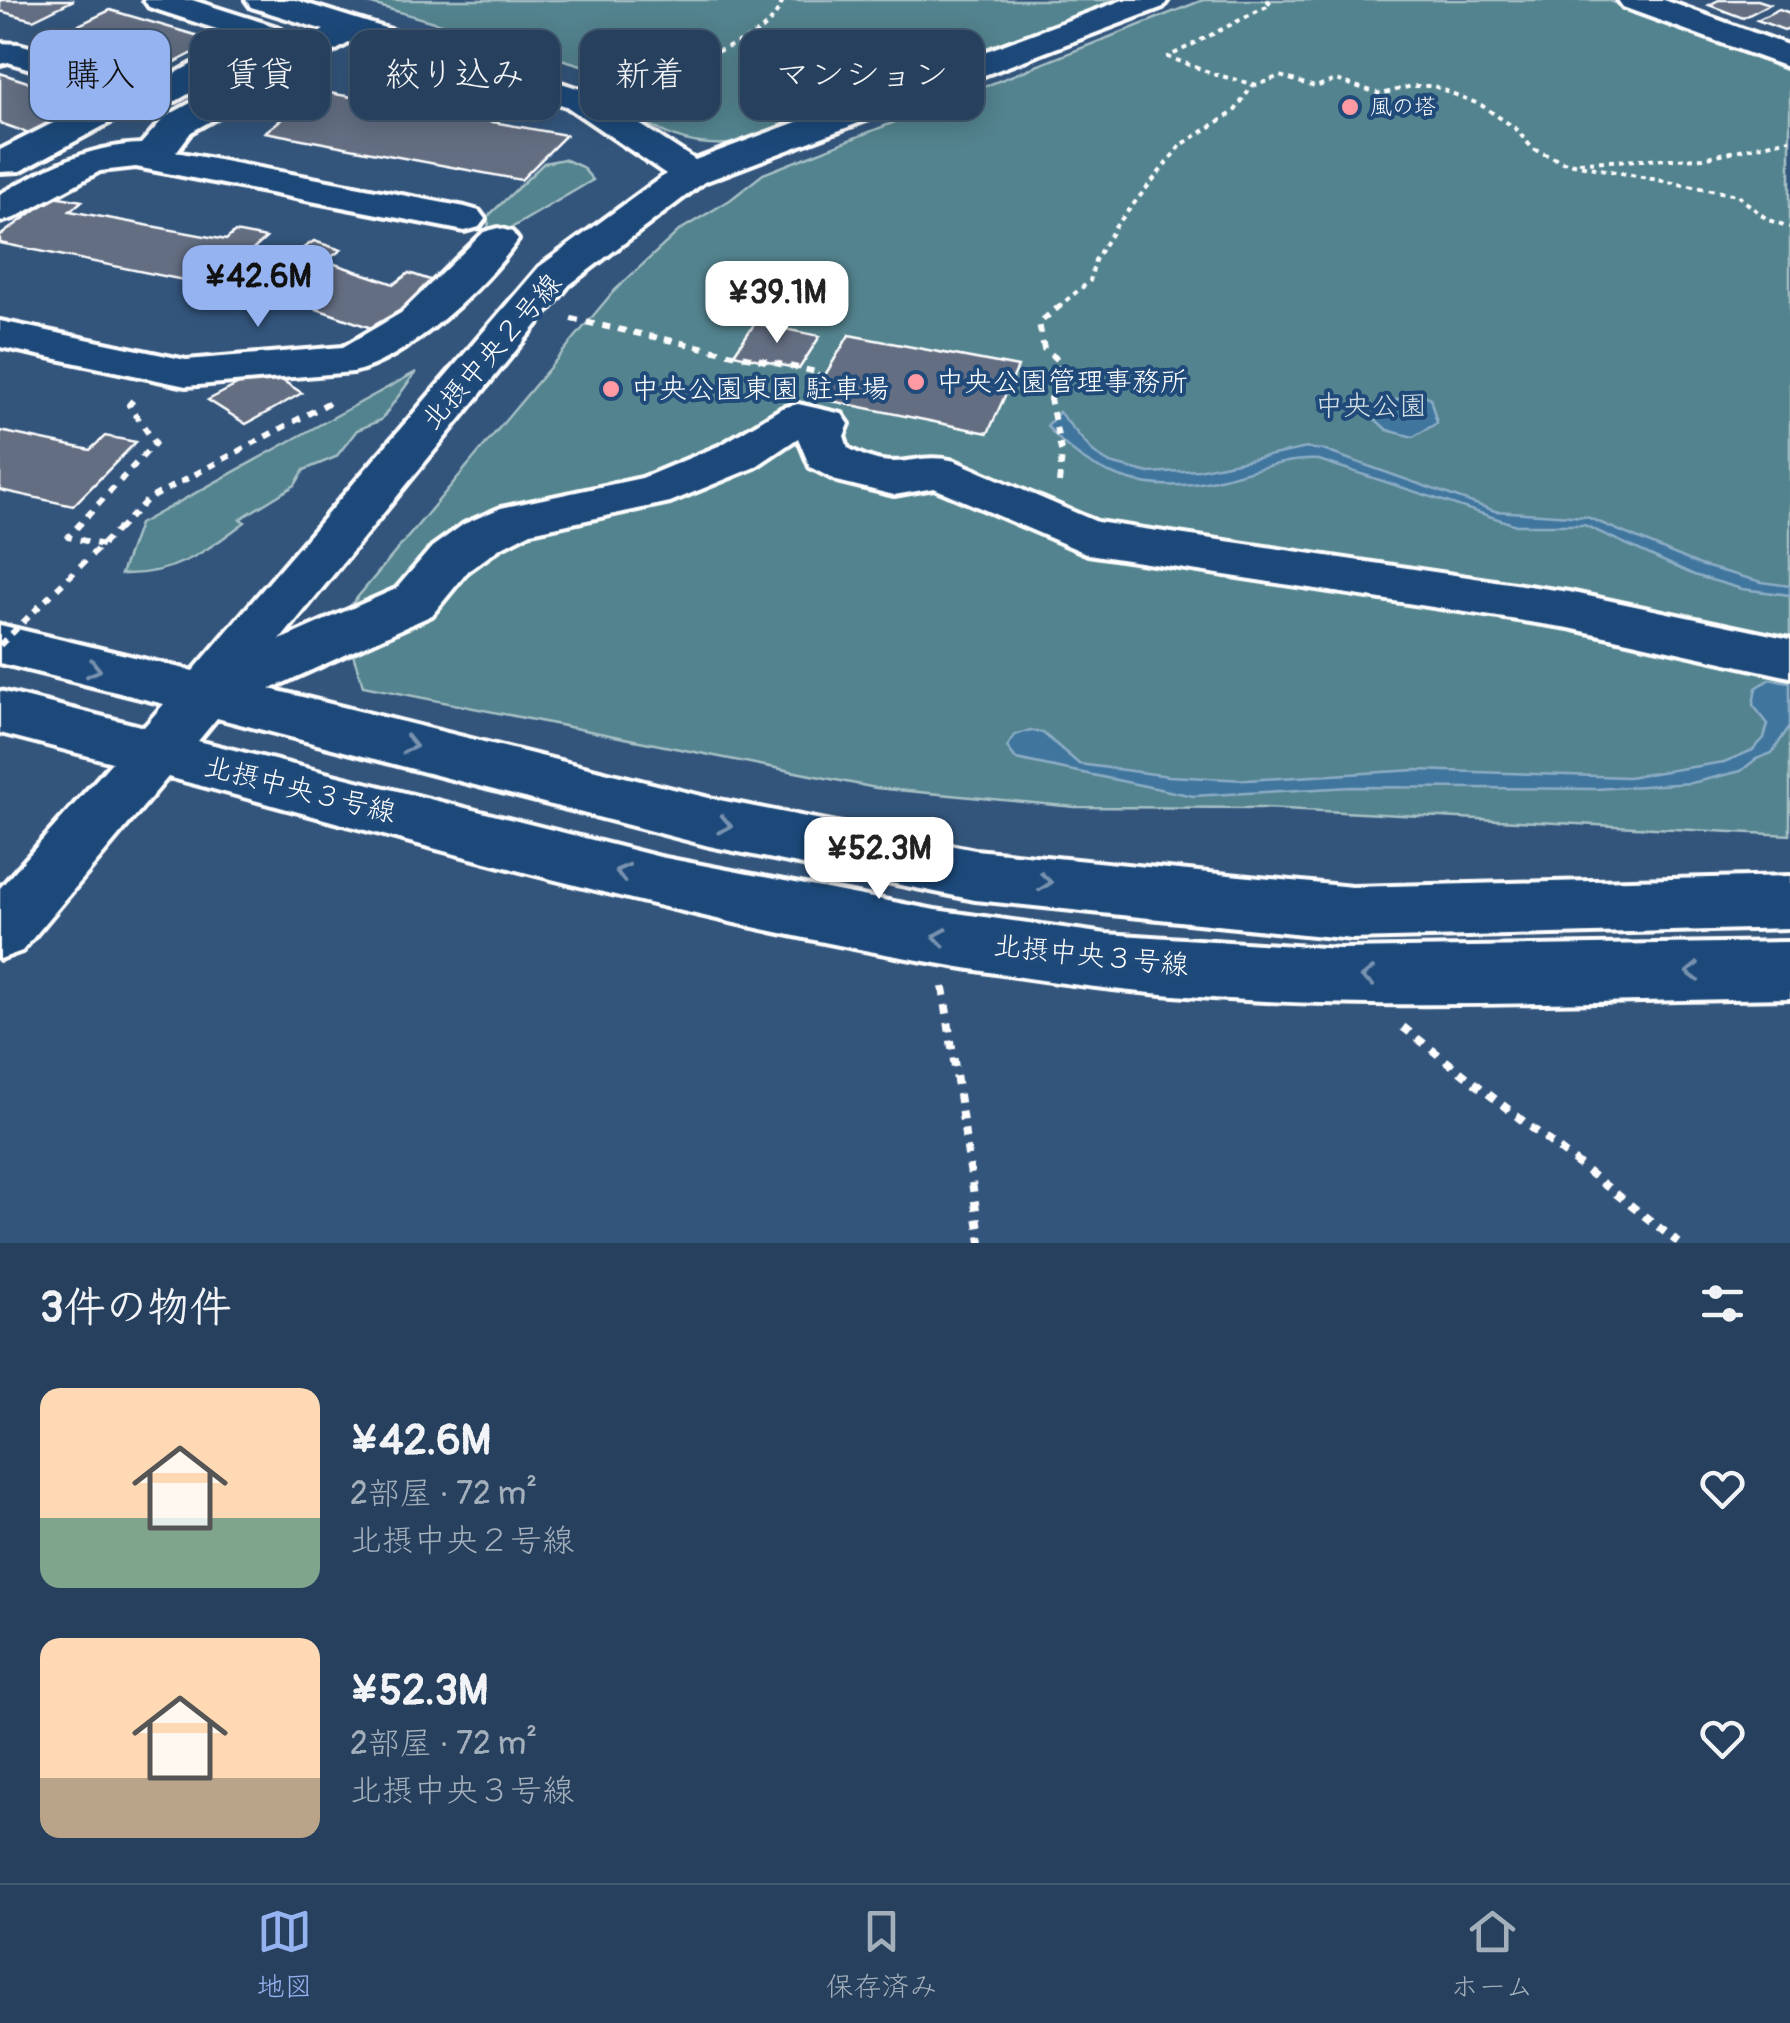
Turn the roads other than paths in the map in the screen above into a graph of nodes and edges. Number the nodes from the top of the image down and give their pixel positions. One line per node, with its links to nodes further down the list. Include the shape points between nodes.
1 (160, 0): 9 (street, via 268,35)
2 (262, 0): 5 (street)
3 (1152, 0): 13 (street, 北摂中央２号線)
4 (1658, 3): 8 (street)
5 (351, 28): 11 (street, via 178,125 166,146); 13 (street, via 578,99)
6 (0, 54): 7 (street)
7 (30, 58)
8 (1790, 58)
9 (170, 91)
10 (88, 120): 12 (street)
11 (142, 157): 14 (street, via 98,159); 15 (street, via 481,229 416,322 353,360 186,373)
12 (0, 161)
13 (691, 174): 18 (street, 北摂中央２号線, via 554,276)
14 (0, 210)
15 (0, 334)
16 (0, 645): 18 (street, one-way to 18)
17 (1790, 658): 18 (street, via 1569,610 1088,537 938,472 882,480 854,471 827,456 821,436 826,424 798,418 738,456 653,491 518,518 450,559 414,602)
18 (203, 696): 20 (street, 北摂中央２号線); 21 (street, one-way to 21, via 709,822 974,876 1352,913)
19 (0, 712): 20 (street, 北摂中央３号線)
20 (150, 754): 22 (street, 北摂中央２号線); 23 (street, 北摂中央３号線, one-way to 20, via 1339,977 1106,961 935,937 660,882)
21 (1790, 902)
22 (0, 932)
23 (1790, 970)

